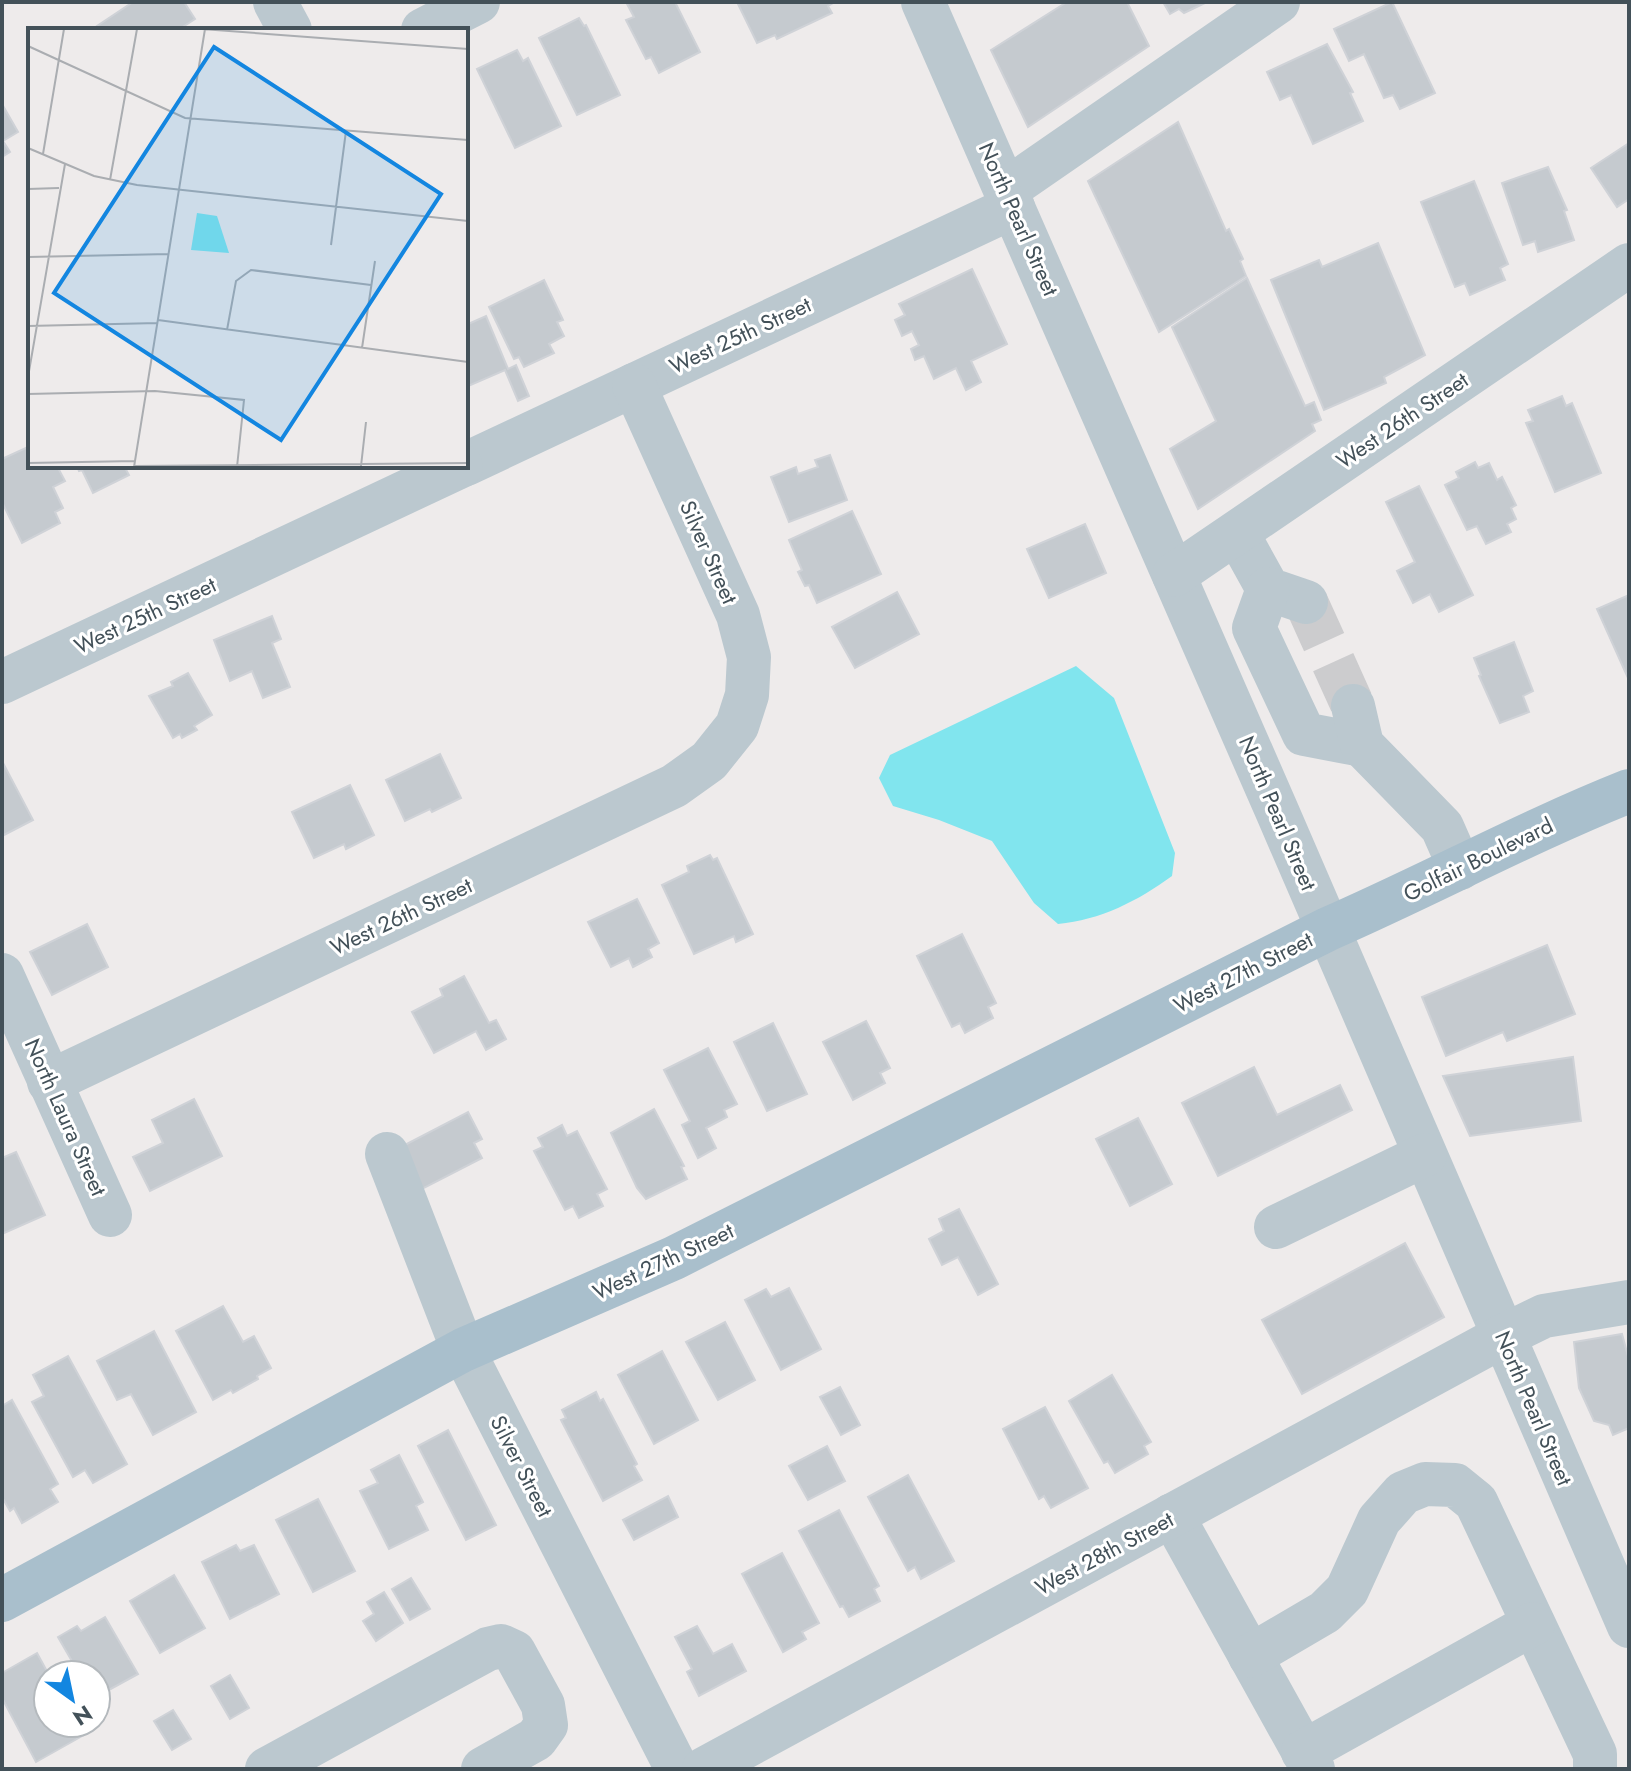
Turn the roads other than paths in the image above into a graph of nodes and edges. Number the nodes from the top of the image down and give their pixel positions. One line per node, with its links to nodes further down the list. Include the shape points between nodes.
1 (275, 2): 5 (street)
2 (478, 2): 6 (street)
3 (923, 2): 7 (street, North Pearl Street)
4 (1278, 2): 7 (street, West 25th Street)
5 (289, 28)
6 (427, 28)
7 (1010, 198): 9 (street, West 25th Street); 13 (street, North Pearl Street)
8 (1629, 265): 12 (street, West 26th Street)
9 (634, 385): 10 (street, West 25th Street); 15 (street, Silver Street, via 738,615 749,657 747,695)
10 (468, 463)
11 (458, 468): 14 (street, West 25th Street)
12 (1237, 533): 13 (street, West 26th Street); 17 (street, via 1287,596 1254,628 1304,734 1357,726 1442,827)
13 (1174, 575): 18 (street, North Pearl Street)
14 (2, 682)
15 (737, 726): 20 (street, West 26th Street, via 709,761 674,786)
16 (1629, 791): 17 (main road, Golfair Boulevard)
17 (1460, 868): 18 (main road, Golfair Boulevard)
18 (1328, 929): 22 (street, North Pearl Street); 27 (main road, West 27th Street, via 674,1258)
19 (2, 975): 20 (street, North Laura Street)
20 (49, 1082): 23 (street, North Laura Street)
21 (387, 1154): 27 (street, Silver Street)
22 (1425, 1155): 24 (street); 26 (street, North Pearl Street)
23 (110, 1215)
24 (1276, 1227)
25 (1629, 1302): 26 (street, West 28th Street, via 1544,1316)
26 (1503, 1336): 28 (street, West 28th Street); 31 (street, North Pearl Street)
27 (463, 1350): 29 (main road, West 27th Street); 36 (street, Silver Street)
28 (1172, 1515): 32 (street); 37 (street, West 28th Street)
29 (2, 1600)
30 (1533, 1624): 32 (street, via 1476,1502 1455,1485 1425,1484 1403,1493 1379,1520 1347,1590 1325,1612); 33 (street); 38 (street, via 1595,1754)
31 (1629, 1626)
32 (1250, 1656): 33 (street)
33 (1308, 1761)
34 (267, 1769): 35 (street, via 501,1646 514,1652 543,1705 546,1725 536,1739)
35 (483, 1769)
36 (677, 1769)
37 (704, 1769)
38 (1595, 1769)

